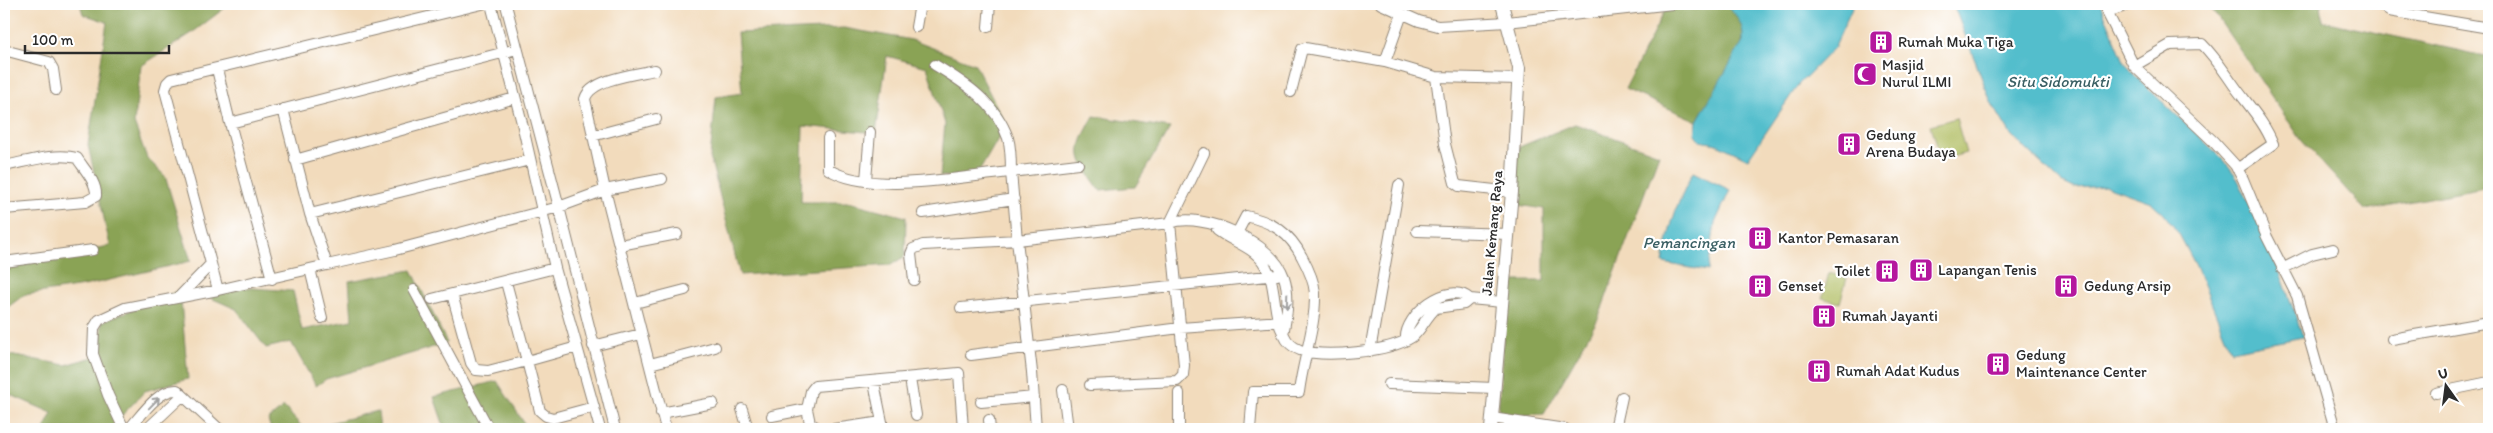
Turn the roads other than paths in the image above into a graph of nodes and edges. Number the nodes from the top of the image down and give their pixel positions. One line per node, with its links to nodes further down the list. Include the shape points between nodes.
1 (482, 4): 23 (street)
2 (491, 4): 19 (street)
3 (920, 4): 14 (street)
4 (990, 4): 15 (street)
5 (1381, 4): 12 (street)
6 (1502, 4): 13 (street, Jalan Kemang Raya)
7 (1673, 4): 13 (street)
8 (2131, 4): 11 (street)
9 (2380, 4): 16 (street, via 2389,10)
10 (506, 5): 17 (street)
11 (2106, 8): 22 (street)
12 (1402, 14): 13 (street, via 1438,26); 20 (street)
13 (1507, 22): 26 (street, Jalan Kemang Raya)
14 (916, 27)
15 (988, 27)
16 (2489, 28)
17 (516, 49): 19 (street); 49 (street)
18 (4, 50): 27 (street, via 49,62)
19 (502, 52): 29 (street); 30 (street)
20 (1384, 62): 25 (street); 28 (street, via 1303,49)
21 (935, 65): 42 (street, via 975,90 996,116 1008,138)
22 (2134, 66): 41 (street, via 2213,141); 41 (street, via 2170,45 2202,44 2220,62 2233,85 2257,114 2273,144)
23 (217, 69): 32 (street); 64 (street, via 171,80 165,86)
24 (655, 70): 34 (street, via 606,81 586,93 585,106)
25 (1436, 77): 26 (street); 47 (street, via 1445,144 1455,182 1459,186)
26 (1519, 79): 47 (street, Jalan Kemang Raya)
27 (56, 90)
28 (1291, 92)
29 (515, 98): 37 (street); 38 (street)
30 (283, 109): 32 (street); 37 (street)
31 (656, 119): 34 (street)
32 (230, 123): 71 (street)
33 (870, 132): 44 (street)
34 (592, 136): 46 (street)
35 (828, 138): 44 (street, via 828,169)
36 (1204, 153): 54 (street)
37 (295, 160): 53 (street)
38 (530, 160): 51 (street); 53 (street)
39 (1078, 164): 42 (street)
40 (4, 166): 50 (street, via 51,158 77,158 93,182 96,196 85,202)
41 (2237, 169): 68 (street)
42 (1011, 172): 44 (street, via 907,182); 48 (street)
43 (662, 179): 46 (street)
44 (866, 180)
45 (1399, 185): 96 (street)
46 (605, 190): 49 (street); 60 (street)
47 (1512, 192): 57 (street, Jalan Kemang Raya)
48 (1014, 199): 52 (street); 59 (street)
49 (559, 207): 51 (street); 91 (street)
50 (4, 209)
51 (541, 213): 65 (street); 66 (street)
52 (923, 213)
53 (310, 214): 65 (street)
54 (1170, 222): 58 (street, via 1182,218 1210,224); 59 (street); 74 (street)
55 (1417, 231): 57 (street)
56 (677, 234): 60 (street)
57 (1508, 234): 82 (street, Jalan Kemang Raya)
58 (1235, 237): 69 (street, via 1271,256); 70 (street, via 1261,259); 95 (street, via 1246,216 1259,219 1295,242 1309,270 1315,293)
59 (1018, 240): 72 (street, via 918,247 911,254); 81 (street)
60 (620, 245): 83 (street)
61 (2333, 249): 68 (street, via 2312,254)
62 (93, 250): 63 (street)
63 (4, 262)
64 (211, 264): 75 (street); 79 (street)
65 (327, 265): 67 (street)
66 (555, 268): 73 (street); 93 (street)
67 (310, 269): 71 (street); 85 (street)
68 (2282, 269): 140 (street, via 2297,296)
69 (1283, 274): 70 (street); 86 (street, one-way to 86, via 1287,290)
70 (1271, 276): 74 (street); 86 (street)
71 (272, 279): 75 (street)
72 (914, 280)
73 (506, 282): 78 (street); 98 (street)
74 (1175, 287): 81 (street); 88 (street)
75 (218, 290): 79 (street)
76 (414, 290): 126 (street)
77 (685, 290): 83 (street)
78 (452, 294): 80 (street); 98 (street, via 470,363 476,370 488,371)
79 (178, 298): 122 (street, via 114,312 99,320 94,328 92,340 97,367)
80 (432, 299)
81 (1024, 300): 84 (street); 94 (street)
82 (1502, 302): 96 (street, via 1452,294 1433,304 1412,337); 105 (street, Jalan Kemang Raya)
83 (635, 303): 89 (street)
84 (960, 308)
85 (322, 318)
86 (1282, 321): 88 (street); 95 (street, via 1283,334 1290,345)
87 (2489, 322): 90 (street)
88 (1180, 328): 94 (street); 104 (street, via 1184,365 1183,375 1177,381)
89 (641, 334): 91 (street); 99 (street)
90 (2392, 339)
91 (593, 346): 128 (street)
92 (715, 346): 99 (street)
93 (577, 347): 98 (street); 114 (street)
94 (1029, 348): 97 (street); 110 (street)
95 (1308, 351): 96 (street); 137 (street, via 1299,392 1253,392)
96 (1370, 351)
97 (971, 355)
98 (527, 361): 114 (street, via 540,410 546,416 553,418)
99 (650, 364): 117 (street)
100 (910, 379): 102 (street); 118 (street); 133 (street, via 959,373)
101 (2489, 382): 108 (street)
102 (874, 383): 116 (street, via 815,386); 121 (street)
103 (1389, 384): 105 (street)
104 (1090, 385)
105 (1495, 388): 120 (street, Jalan Kemang Raya)
106 (1064, 390): 135 (street)
107 (1179, 393): 136 (street)
108 (2436, 393)
109 (182, 396): 123 (street, one-way to 109, via 166,392 177,390); 124 (street); 125 (street)
110 (1034, 397): 112 (street); 134 (street)
111 (1622, 397): 139 (street)
112 (981, 402)
113 (713, 403): 117 (street)
114 (594, 407): 127 (street)
115 (742, 409): 130 (street)
116 (807, 409): 119 (street); 131 (street, via 810,423)
117 (662, 413): 129 (street)
118 (916, 415)
119 (772, 416)
120 (1492, 424): 138 (street)
121 (882, 426): 132 (street)
122 (124, 429)
123 (129, 429)
124 (147, 429)
125 (219, 429)
126 (489, 429)
127 (600, 429)
128 (615, 429)
129 (666, 429)
130 (748, 429)
131 (819, 429)
132 (834, 429)
133 (963, 429)
134 (1036, 429)
135 (1068, 429)
136 (1179, 429)
137 (1250, 429)
138 (1565, 429)
139 (1615, 429)
140 (2335, 429)

